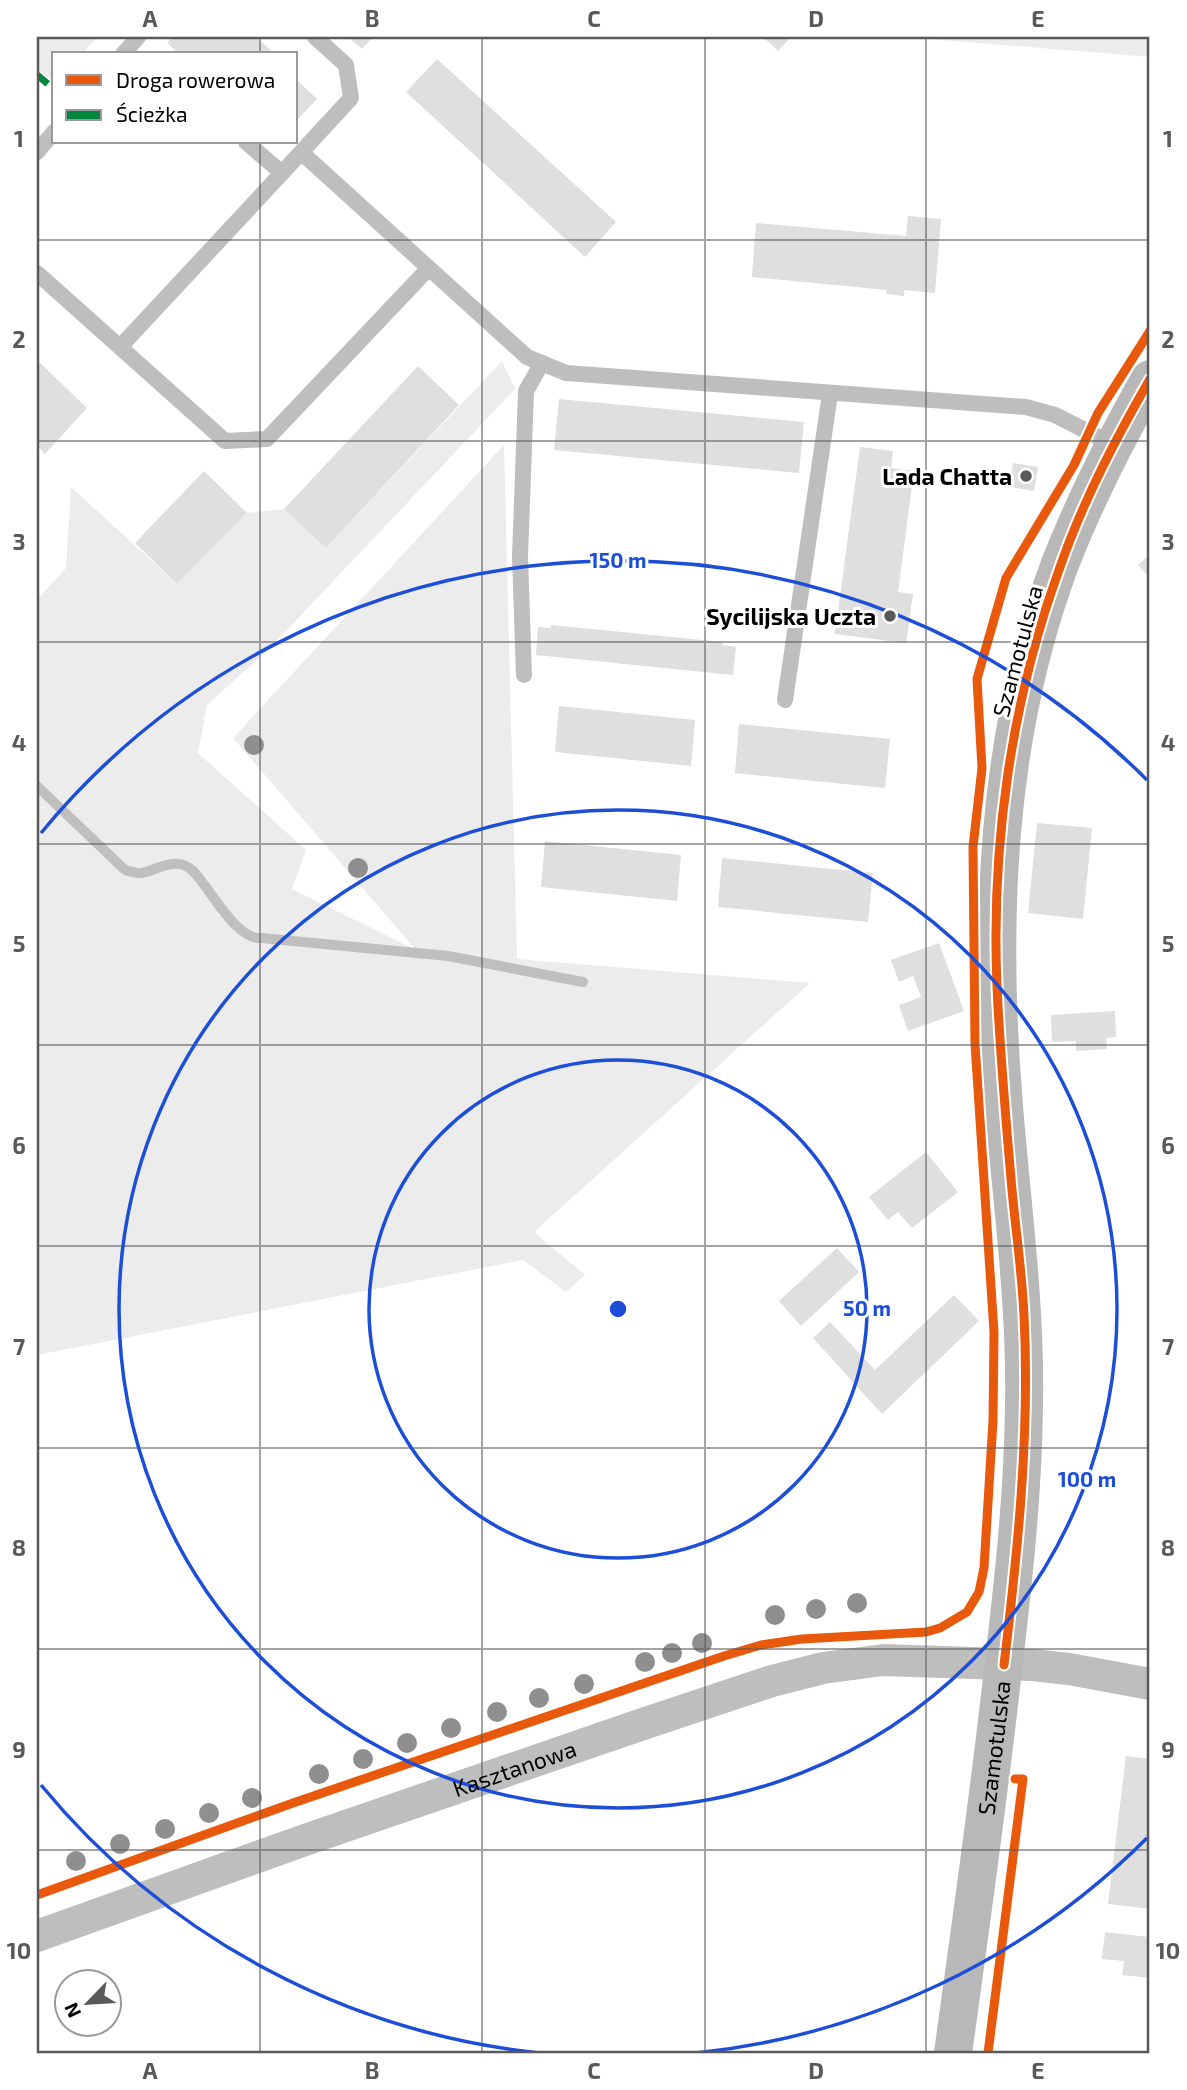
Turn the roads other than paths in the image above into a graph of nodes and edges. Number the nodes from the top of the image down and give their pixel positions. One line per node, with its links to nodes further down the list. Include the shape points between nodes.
1 (315, 37): 5 (lane, via 346,65 351,98)
2 (52, 134): 4 (lane)
3 (248, 144): 6 (lane)
4 (37, 152)
5 (302, 152): 6 (lane); 7 (lane)
6 (282, 173): 9 (lane)
7 (428, 269): 9 (lane, via 267,439 225,441); 10 (lane, via 527,357)
8 (37, 273): 9 (lane)
9 (120, 347)
10 (542, 363): 12 (lane, via 566,373); 14 (lane, via 526,391 520,557)
11 (1150, 379): 13 (street, Szamotulska)
12 (830, 394): 13 (lane, via 1037,409); 15 (lane)
13 (1114, 445): 16 (street, Szamotulska, via 1045,609 1014,738 1000,847 997,983 1024,1329 1021,1496)
14 (524, 675)
15 (785, 700)
16 (1004, 1665): 17 (street, Kasztanowa, via 1069,1669); 18 (street, Kasztanowa, via 883,1660 772,1681); 19 (street, Szamotulska)
17 (1150, 1684)
18 (37, 1936)
19 (953, 2053)

